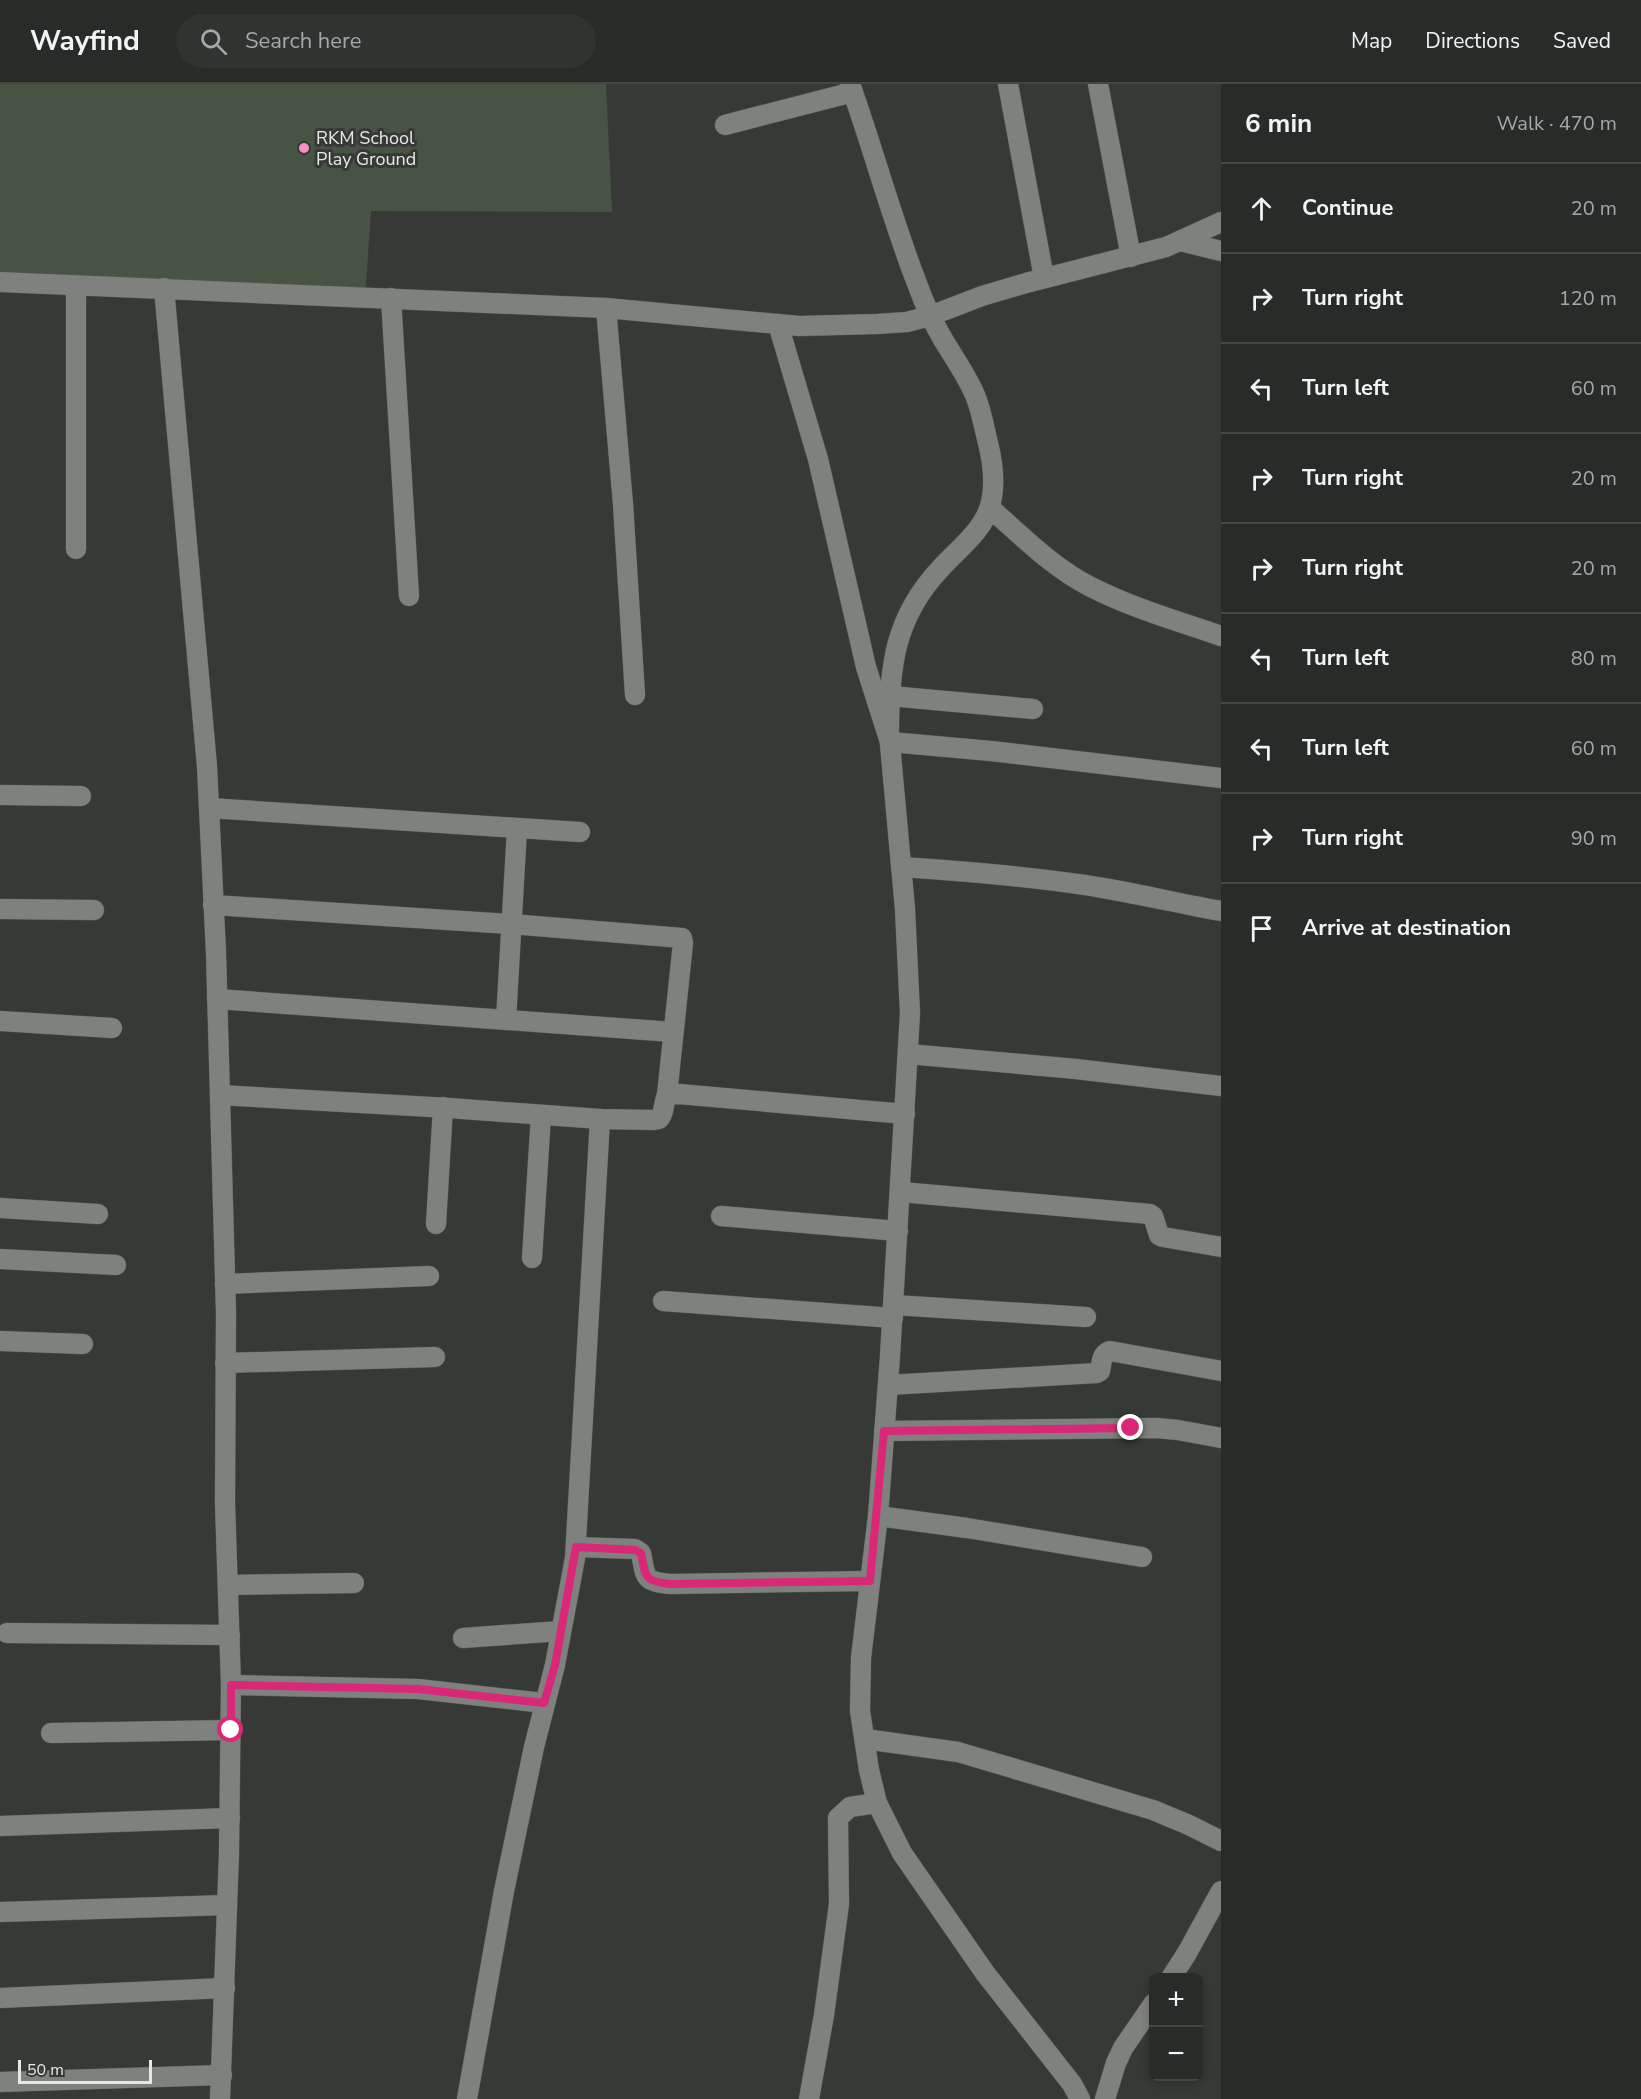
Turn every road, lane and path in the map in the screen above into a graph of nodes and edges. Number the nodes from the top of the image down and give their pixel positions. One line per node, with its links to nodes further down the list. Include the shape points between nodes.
1 (1008, 84): 9 (street)
2 (1098, 84): 8 (street)
3 (852, 88): 4 (street); 15 (street, via 883,190)
4 (725, 125)
5 (1221, 222): 6 (street)
6 (1180, 241): 7 (street); 8 (street)
7 (1221, 251)
8 (1131, 257): 9 (street)
9 (1044, 278): 15 (street)
10 (0, 282): 11 (street)
11 (76, 286): 12 (street); 18 (street)
12 (164, 288): 13 (street); 28 (street)
13 (391, 298): 14 (street); 19 (street)
14 (606, 308): 16 (street); 21 (street)
15 (930, 316): 16 (street, via 877,324); 17 (street, via 976,396 992,460)
16 (778, 324): 24 (street, via 818,459 866,667)
17 (990, 508): 20 (street, via 1054,564 1090,586); 22 (street, via 981,525 918,595 905,618 897,642)
18 (76, 549)
19 (409, 596)
20 (1221, 636)
21 (635, 695)
22 (890, 696): 23 (street); 24 (street)
23 (1032, 709)
24 (890, 742): 25 (street); 31 (street)
25 (1221, 778)
26 (0, 795): 27 (street)
27 (81, 796)
28 (209, 808): 29 (street); 32 (street)
29 (517, 829): 30 (street); 36 (street)
30 (580, 832)
31 (901, 867): 35 (street, via 1077,884); 42 (street, via 909,968)
32 (213, 905): 36 (street); 37 (street)
33 (0, 909): 34 (street)
34 (94, 909)
35 (1221, 911)
36 (511, 924): 38 (street); 41 (street, via 682,938)
37 (217, 999): 38 (street); 44 (street)
38 (506, 1020): 41 (street)
39 (0, 1021): 40 (street)
40 (112, 1028)
41 (673, 1032): 45 (street)
42 (908, 1054): 43 (street); 47 (street)
43 (1221, 1086)
44 (220, 1095): 46 (street); 61 (street)
45 (667, 1095): 47 (street); 49 (street, via 659,1119)
46 (443, 1107): 48 (street); 54 (street)
47 (905, 1114): 50 (street)
48 (541, 1115): 49 (street); 57 (street)
49 (600, 1119): 74 (street)
50 (901, 1192): 55 (street); 56 (street, via 1150,1214 1163,1237)
51 (0, 1208): 52 (street)
52 (98, 1214)
53 (721, 1216): 55 (street)
54 (436, 1224)
55 (898, 1231): 63 (street)
56 (1221, 1247)
57 (532, 1258)
58 (0, 1259): 59 (street)
59 (116, 1265)
60 (429, 1276): 61 (street)
61 (225, 1284): 68 (street)
62 (663, 1301): 63 (street)
63 (893, 1311): 64 (street); 70 (street)
64 (1086, 1317)
65 (0, 1341): 66 (street)
66 (83, 1344)
67 (435, 1357): 68 (street)
68 (225, 1363): 78 (street)
69 (1221, 1371): 70 (street, via 1110,1351 1103,1356 1097,1373)
70 (888, 1385): 71 (street)
71 (884, 1431): 72 (street, via 1156,1428); 73 (street)
72 (1221, 1438)
73 (878, 1516): 75 (street); 76 (street)
74 (576, 1547): 76 (street, via 635,1550 641,1553 648,1580 662,1583); 79 (street)
75 (1142, 1557)
76 (870, 1581): 87 (street, via 861,1658 860,1711)
77 (354, 1583): 78 (street)
78 (228, 1585): 81 (street)
79 (561, 1631): 82 (street); 84 (street)
80 (7, 1634): 81 (street)
81 (230, 1635): 83 (street)
82 (463, 1638)
83 (231, 1685): 84 (street, via 418,1689); 85 (street)
84 (544, 1703): 102 (street, via 504,1891)
85 (231, 1730): 86 (street); 89 (street)
86 (51, 1733)
87 (865, 1739): 88 (street); 91 (street, via 958,1752 1002,1764 1153,1810)
88 (877, 1803): 103 (street, via 850,1807 838,1818 839,1904); 104 (street, via 902,1852 926,1887)
89 (230, 1818): 90 (street); 93 (street)
90 (0, 1826)
91 (1221, 1841)
92 (1221, 1891): 95 (street)
93 (227, 1905): 94 (street); 96 (street)
94 (0, 1912)
95 (1174, 1973)
96 (225, 1988): 97 (street); 99 (street)
97 (0, 1998)
98 (1149, 2010): 105 (street, via 1116,2062)
99 (222, 2075): 100 (street); 101 (street)
100 (0, 2082)
101 (220, 2099)
102 (467, 2099)
103 (809, 2099)
104 (1080, 2099)
105 (1105, 2099)

